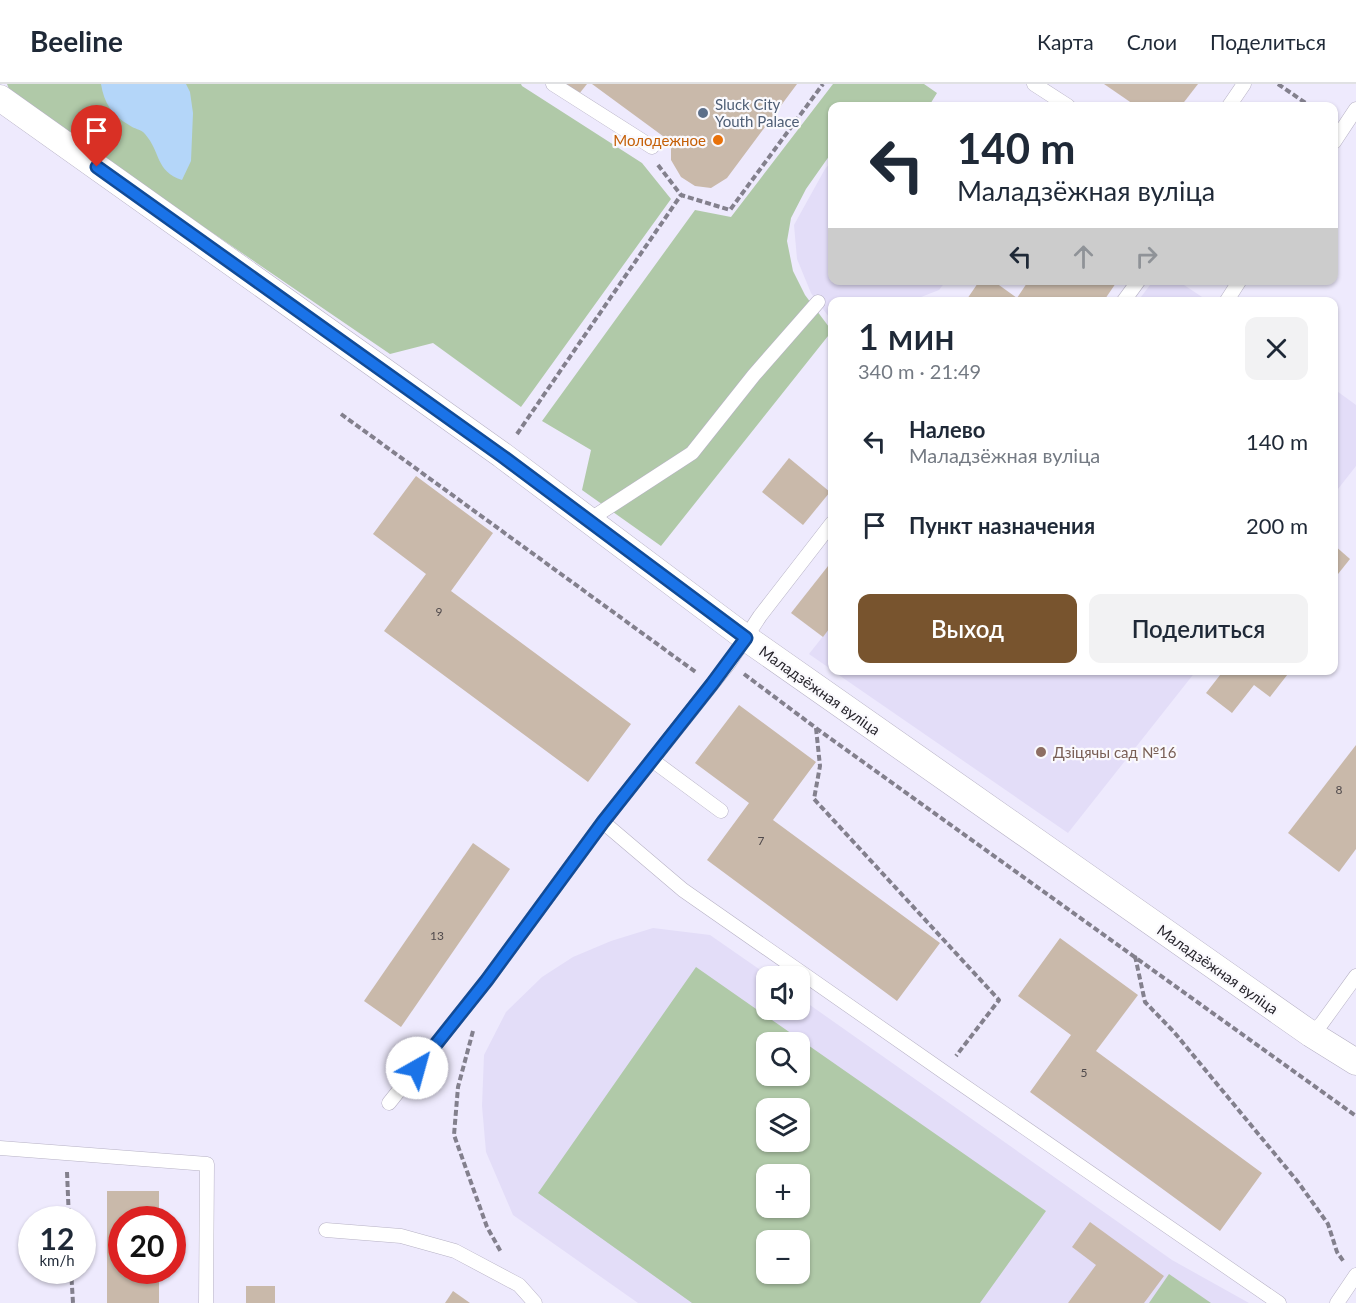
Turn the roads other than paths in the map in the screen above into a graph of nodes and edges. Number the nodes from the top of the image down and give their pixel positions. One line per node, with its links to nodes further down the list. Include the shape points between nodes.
1 (553, 84): 9 (lane)
2 (1034, 84): 5 (lane)
3 (1244, 84): 6 (lane)
4 (0, 98): 11 (street, Маладзёжная вуліца)
5 (1062, 102)
6 (1232, 102)
7 (1356, 109): 8 (lane)
8 (1338, 136)
9 (652, 147)
10 (818, 302): 11 (lane, via 692,453)
11 (589, 520): 13 (street, Маладзёжная вуліца)
12 (828, 528): 13 (lane)
13 (746, 638): 14 (lane); 18 (street, Маладзёжная вуліца)
14 (652, 760): 15 (lane); 16 (lane)
15 (721, 811)
16 (603, 822): 20 (lane, via 487,980); 26 (lane, via 683,890)
17 (1356, 976): 18 (lane)
18 (1311, 1034): 19 (street, Маладзёжная вуліца)
19 (1356, 1062)
20 (389, 1103)
21 (0, 1148): 24 (lane, via 207,1164)
22 (326, 1230): 25 (lane, via 401,1236 454,1251 519,1285)
23 (1355, 1277): 27 (lane)
24 (206, 1303)
25 (535, 1303)
26 (1280, 1303)
27 (1337, 1303)

